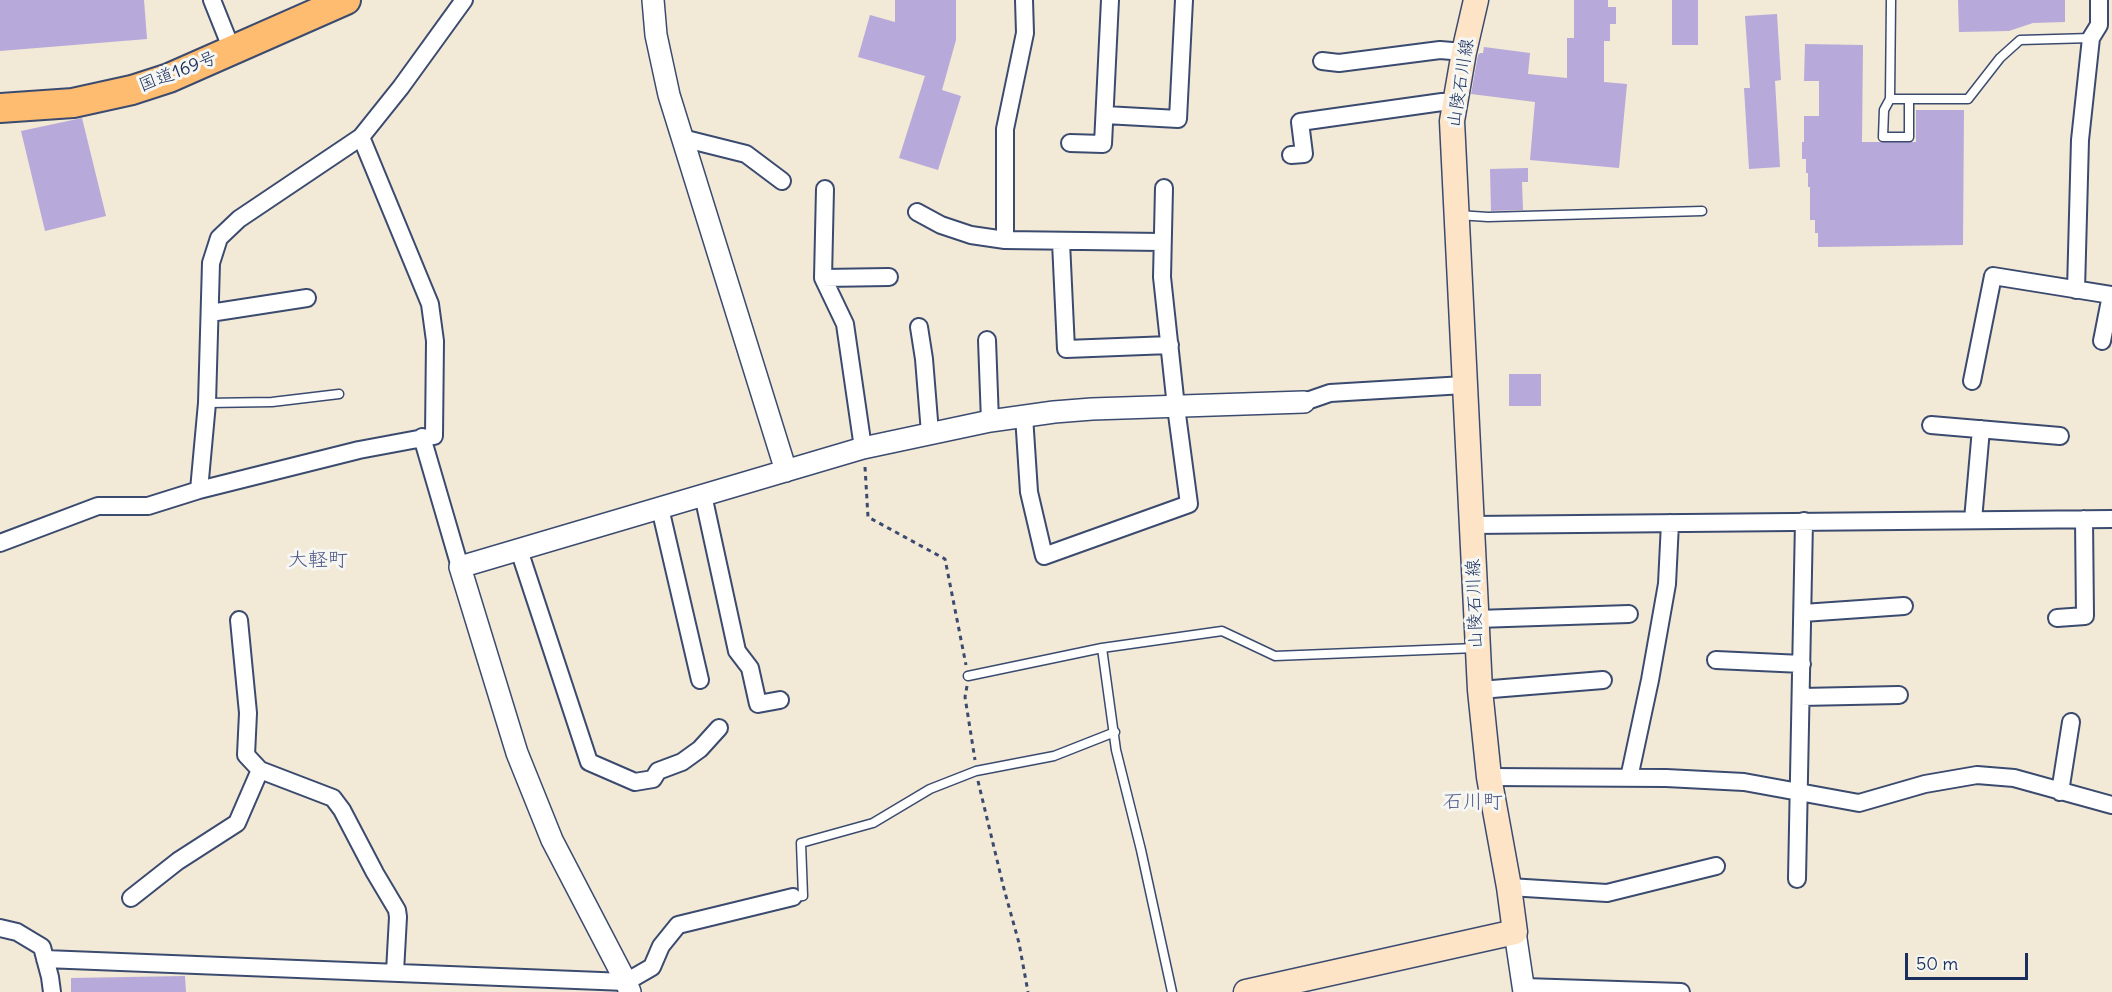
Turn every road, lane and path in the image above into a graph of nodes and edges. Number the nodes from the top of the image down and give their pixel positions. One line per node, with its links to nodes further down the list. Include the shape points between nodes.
1 (212, 0): 12 (street)
2 (346, 0): 12 (highway, 国道169号)
3 (464, 0): 20 (street)
4 (653, 0): 21 (street, via 662,65)
5 (1024, 0): 30 (street, via 1024,33 1005,129)
6 (1110, 0): 19 (street)
7 (1184, 0): 19 (street, via 1178,119)
8 (1476, 0): 13 (main road, 山陵石川線)
9 (1891, 0): 15 (lane)
10 (2099, 0): 11 (street)
11 (2101, 28): 16 (lane, via 2020,40 2000,58 1968,99); 35 (street, via 2080,140)
12 (232, 50): 18 (highway, 国道169号, via 169,78 98,99)
13 (1464, 52): 14 (street, via 1440,50 1339,63); 17 (main road, 山陵石川線)
14 (1322, 61)
15 (1890, 99): 16 (lane); 16 (lane, via 1884,110 1883,137 1909,137)
16 (1909, 99)
17 (1456, 102): 23 (street, via 1300,122 1304,154); 29 (main road, 山陵石川線, via 1452,121)
18 (0, 108)
19 (1105, 115): 22 (street, via 1103,144)
20 (361, 137): 37 (street, via 238,219 219,238 211,263); 54 (street, via 430,304 435,342 434,435)
21 (682, 138): 24 (street, via 746,154); 56 (street)
22 (1070, 143)
23 (1291, 156)
24 (782, 181)
25 (1164, 188): 32 (street)
26 (825, 189): 34 (street)
27 (1702, 211): 29 (lane)
28 (917, 212): 30 (street, via 961,232)
29 (1457, 215): 43 (main road, 山陵石川線)
30 (1005, 240): 31 (street)
31 (1061, 242): 32 (street); 41 (street, via 1066,349)
32 (1162, 242): 41 (street)
33 (889, 277): 34 (street)
34 (823, 278): 55 (street, via 845,324)
35 (2076, 290): 40 (street, via 2111,296); 42 (street, via 1993,276)
36 (307, 298): 37 (street)
37 (210, 313): 46 (street)
38 (919, 327): 52 (street)
39 (987, 340): 49 (street)
40 (2102, 341)
41 (1170, 345): 47 (street)
42 (1972, 381)
43 (1464, 385): 45 (street, via 1330,393); 65 (main road, 山陵石川線)
44 (339, 394): 46 (lane, via 272,402)
45 (1304, 402): 47 (street)
46 (207, 403): 57 (street)
47 (1176, 407): 48 (street); 48 (street, via 1189,504 1044,556 1029,492)
48 (1024, 416): 49 (street)
49 (990, 421): 52 (street)
50 (1932, 425): 51 (street)
51 (1981, 429): 53 (street); 62 (street)
52 (930, 434): 55 (street)
53 (2060, 435)
54 (422, 437): 57 (street); 68 (street)
55 (863, 448): 56 (street); 79 (path, via 868,517 945,559)
56 (786, 471): 58 (street)
57 (199, 490): 66 (street, via 148,506 98,506)
58 (703, 495): 59 (street); 85 (street, via 737,651 750,668 758,704)
59 (660, 508): 67 (street); 80 (street)
60 (2084, 519): 61 (street); 62 (street); 72 (street, via 2085,616)
61 (2112, 519)
62 (1973, 520): 63 (street)
63 (1804, 521): 64 (street); 70 (street)
64 (1670, 523): 65 (street); 92 (street, via 1667,584)
65 (1472, 525): 73 (main road, 山陵石川線)
66 (0, 543)
67 (519, 550): 68 (street); 87 (street, via 589,762 635,782 653,778 658,771 682,762 700,749)
68 (460, 567): 105 (street, via 517,753 552,840)
69 (1904, 606): 70 (street)
70 (1803, 613): 78 (street)
71 (1629, 614): 73 (street)
72 (2057, 618)
73 (1476, 619): 76 (main road, 山陵石川線)
74 (239, 620): 89 (street, via 248,713 246,755)
75 (1102, 648): 76 (lane, via 1222,631 1275,656); 79 (lane); 88 (lane)
76 (1477, 648): 82 (main road, 山陵石川線)
77 (1716, 660): 78 (street)
78 (1802, 664): 84 (street)
79 (968, 676): 90 (path, via 965,697)
80 (700, 680)
81 (1603, 680): 82 (street)
82 (1480, 690): 91 (main road, 山陵石川線)
83 (1899, 695): 84 (street)
84 (1801, 697): 94 (street)
85 (780, 700)
86 (2071, 722): 93 (street)
87 (719, 728)
88 (1115, 732): 90 (lane, via 1054,756); 109 (lane)
89 (260, 770): 100 (street, via 237,823 178,861); 104 (street, via 333,798 342,810 397,910)
90 (976, 771): 99 (lane, via 930,789 873,823 801,843 804,896); 108 (path)
91 (1489, 777): 92 (street); 98 (main road, 山陵石川線)
92 (1629, 778): 94 (street, via 1744,782)
93 (2060, 792): 94 (street, via 2014,778 1977,775 1925,784 1859,803); 95 (street)
94 (1797, 793): 97 (street)
95 (2112, 805)
96 (1716, 866): 98 (street, via 1607,893)
97 (1797, 879)
98 (1509, 886): 102 (main road, 山陵石川線)
99 (793, 897): 105 (street, via 678,925 661,946 652,968)
100 (131, 898)
101 (0, 928): 103 (street, via 17,932 42,947)
102 (1515, 932): 106 (street); 110 (main road)
103 (45, 959): 104 (street); 107 (street)
104 (395, 972): 105 (street)
105 (628, 987)
106 (1524, 990): 111 (street)
107 (52, 992)
108 (1028, 992)
109 (1172, 992)
110 (1246, 992)
111 (1681, 992)

